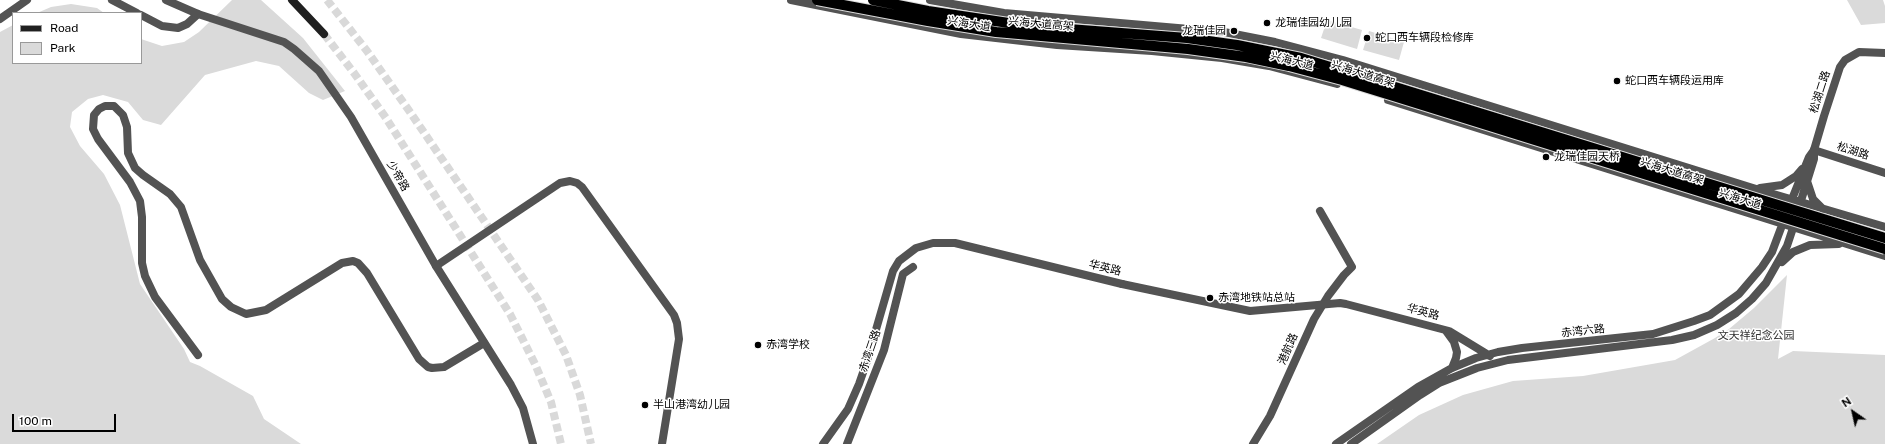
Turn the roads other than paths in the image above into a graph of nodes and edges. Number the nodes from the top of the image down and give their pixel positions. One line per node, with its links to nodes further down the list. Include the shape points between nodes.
1 (27, 0): 12 (street)
2 (112, 0): 9 (street)
3 (166, 0): 10 (street, 少帝路)
4 (292, 0): 13 (main road)
5 (791, 0): 24 (street, 兴海大道, via 1003,40 1152,51 1269,66 1340,84)
6 (817, 0): 29 (main road, 兴海大道高架, bridge, via 996,32 1188,49 1289,66 1342,80)
7 (872, 0): 27 (main road, 兴海大道高架, bridge, via 1029,26 1187,38 1301,58)
8 (930, 0): 19 (street, 兴海大道, via 1004,13 1216,32 1275,42 1343,60)
9 (135, 12)
10 (198, 14): 11 (street, via 178,28 162,26); 31 (street, 少帝路, via 284,42 314,66 351,117)
11 (142, 16)
12 (0, 19)
13 (324, 34)
14 (1885, 53): 15 (street, 松湖二路, via 1859,52 1845,60 1840,67)
15 (1814, 150): 16 (street); 17 (street, 松湖路); 18 (street, via 1814,159)
16 (1806, 166): 19 (street, via 1796,176 1775,188); 20 (street)
17 (1885, 173)
18 (1807, 180): 21 (street); 22 (street, via 1813,199)
19 (1753, 188): 20 (street, 兴海大道)
20 (1791, 200): 21 (street, 兴海大道); 24 (street, 赤湾六路)
21 (1800, 203): 22 (street, 兴海大道); 25 (street, 赤湾六路)
22 (1825, 210): 26 (street, 兴海大道)
23 (1320, 211): 34 (street, 港航路, via 1352,267)
24 (1783, 224): 25 (street, 兴海大道); 37 (street, 赤湾六路, via 1772,252 1752,280 1726,305 1699,319 1653,334)
25 (1794, 227): 28 (street, 兴海大道); 33 (street, 赤湾六路)
26 (1885, 227)
27 (1885, 238)
28 (1848, 244): 30 (street, 兴海大道); 33 (street, via 1822,244 1801,248)
29 (1885, 249)
30 (1885, 256)
31 (436, 266): 36 (street, 少帝路); 42 (street, via 560,183 577,183 674,315 677,323 679,339)
32 (913, 267): 44 (street, 赤湾三路, via 903,274 884,350)
33 (1776, 268): 39 (street, 赤湾六路, via 1752,299 1736,313 1694,335 1650,344)
34 (1322, 304): 35 (street, 华英路, via 1346,304); 43 (street, 华英路, bridge, via 1250,311 1122,284 955,243 932,243 916,248 899,262 893,271 859,384 848,409); 45 (street, 港航路, via 1270,416)
35 (1446, 330): 37 (street, 华英路); 40 (street, via 1457,352)
36 (484, 343): 38 (street, via 444,367 428,367 419,359 367,273 353,261 342,263 266,310 246,314 231,307 222,299 200,260 180,206 170,194 135,168 128,152 127,127 123,115 117,108 105,106 94,116 93,129 140,200 142,263 145,276 155,297); 41 (street, 少帝路, via 517,395)
37 (1488, 354): 39 (street, 华英路); 40 (street, 赤湾六路)
38 (198, 355)
39 (1500, 362): 47 (street, 赤湾六路, via 1477,368 1439,384)
40 (1452, 368): 46 (street, 赤湾六路, via 1394,402)
41 (533, 444)
42 (662, 444)
43 (823, 444)
44 (847, 444)
45 (1253, 444)
46 (1336, 444)
47 (1351, 444)

